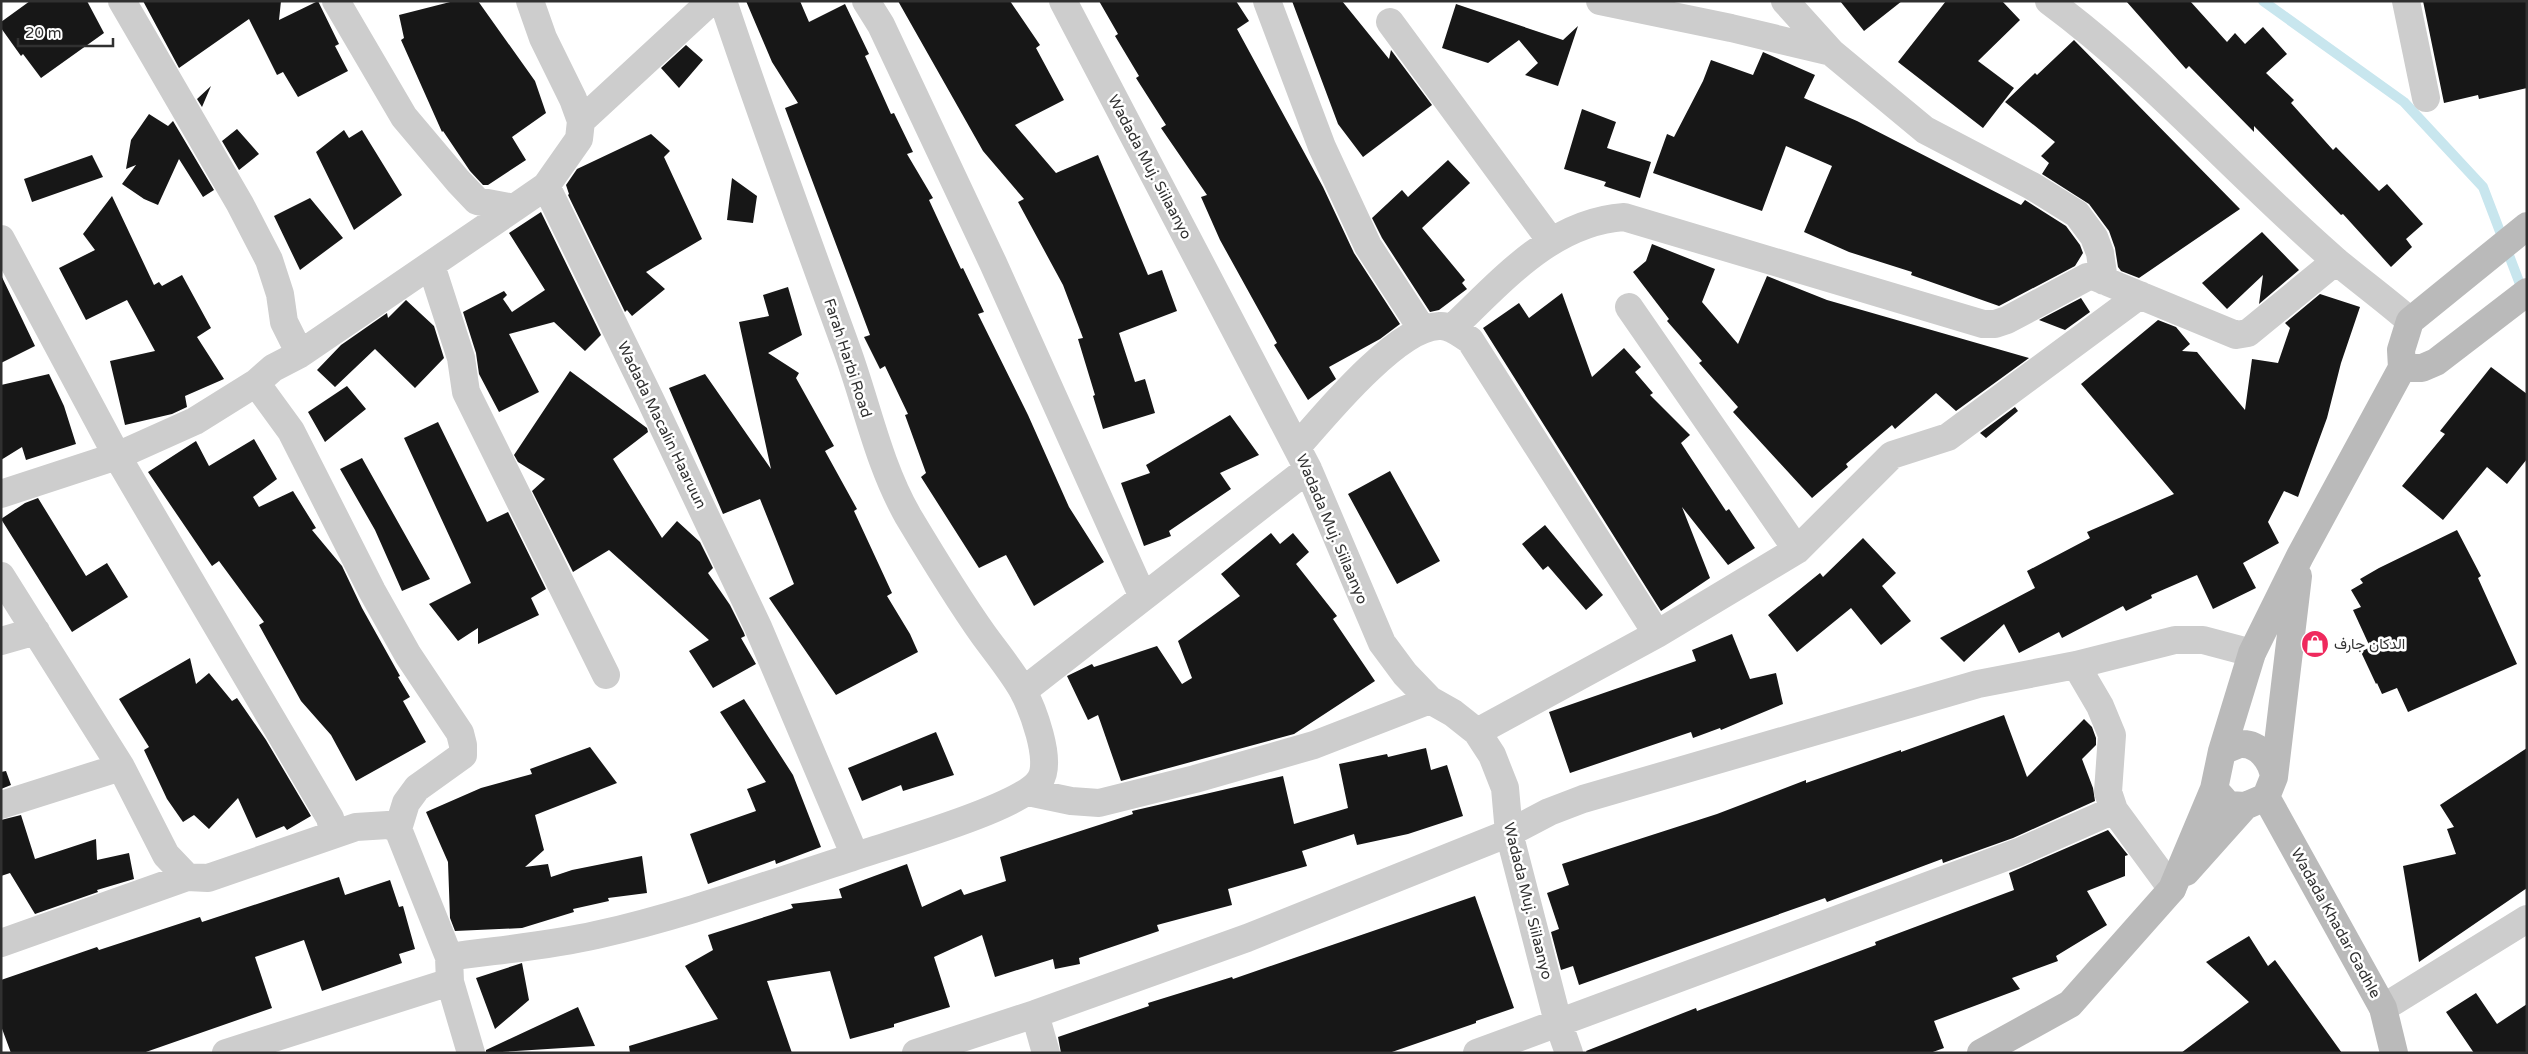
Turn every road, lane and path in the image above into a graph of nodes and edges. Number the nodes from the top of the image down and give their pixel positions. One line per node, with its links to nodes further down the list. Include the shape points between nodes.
1 (122, 1): 31 (street, via 269,260 280,294 284,322)
2 (336, 1): 18 (street, via 404,117 458,181 477,200)
3 (530, 1): 16 (street, via 543,38)
4 (711, 1): 16 (street)
5 (723, 1): 47 (street, Farah Harbi Road, via 856,374 888,477 950,586)
6 (866, 1): 40 (street, via 881,25 993,263)
7 (1063, 1): 35 (street, Wadada Muj. Siilaanyo)
8 (1267, 1): 30 (street, via 1322,146 1368,246)
9 (1600, 1): 14 (street)
10 (1785, 1): 14 (street)
11 (2049, 1): 22 (street, via 2089,31 2185,116)
12 (2406, 1): 15 (street)
13 (1390, 22): 21 (street)
14 (1831, 52): 24 (street, via 1925,130 2032,186 2077,214 2094,237)
15 (2426, 98)
16 (581, 121): 17 (street, via 579,139)
17 (546, 186): 18 (street); 60 (street, Wadada Macalin Haaruun, via 758,628)
18 (514, 208): 23 (street)
19 (2527, 226): 28 (main road)
20 (1, 239): 34 (street)
21 (1551, 241): 24 (street, via 1607,218 1624,218 1983,324 2007,320 2087,277); 29 (street, via 1528,257)
22 (2336, 261): 26 (street, via 2248,333 2236,335); 28 (street)
23 (431, 265): 31 (street); 46 (street, via 461,358 466,392)
24 (2104, 281): 26 (street)
25 (2527, 292): 32 (main road, via 2436,362 2422,368)
26 (2140, 296): 37 (street, via 1948,437 1892,455)
27 (1629, 307): 37 (street)
28 (2410, 321): 32 (main road, via 2401,350)
29 (1452, 328): 30 (street); 42 (street, via 1470,340)
30 (1422, 329): 35 (street, via 1359,378)
31 (300, 354): 33 (street, via 273,368)
32 (2402, 368): 38 (main road)
33 (256, 383): 34 (street, via 195,421); 57 (street, via 291,431 372,591 408,655 460,733 464,745 463,755 416,788 406,803)
34 (117, 456): 36 (street); 59 (street, via 330,818)
35 (1302, 458): 40 (street); 48 (street, Wadada Muj. Siilaanyo, via 1382,643)
36 (1, 494)
37 (1797, 550): 42 (street)
38 (2300, 556): 44 (main road); 54 (main road)
39 (1, 576): 41 (street)
40 (1143, 597): 47 (street)
41 (36, 631): 43 (street); 51 (street)
42 (1657, 634): 49 (street)
43 (1, 641)
44 (2252, 653): 45 (street, via 2203,640 2175,640); 50 (main road)
45 (2076, 665): 56 (street, via 2100,706 2112,735 2108,792); 58 (street, via 1978,684 1583,799 1548,812)
46 (606, 675)
47 (1023, 691): 53 (street, Farah Harbi Road, via 1044,749 1045,769 1040,780)
48 (1430, 700): 49 (street, Wadada Muj. Siilaanyo); 53 (street, via 1314,745 1099,803)
49 (1477, 732): 58 (street, Wadada Muj. Siilaanyo, via 1492,755 1505,788)
50 (2222, 751): 52 (main road); 54 (main road, Wadada Khadar Gadhle, via 2241,744 2261,750 2273,767)
51 (121, 767): 55 (street); 61 (street, via 166,855)
52 (2214, 789): 54 (main road, via 2228,805); 62 (main road)
53 (1028, 792): 60 (street, via 950,826)
54 (2262, 793): 62 (main road); 66 (main road, Wadada Khadar Gadhle)
55 (1, 805)
56 (2114, 810): 62 (street); 68 (street, via 2010,856)
57 (398, 829): 59 (street, via 372,825); 65 (street)
58 (1509, 833): 67 (street, via 1247,938); 68 (street, Wadada Muj. Siilaanyo)
59 (334, 834): 61 (street, via 208,878)
60 (855, 856): 65 (street, via 702,906)
61 (187, 877): 64 (street)
62 (2172, 889): 75 (main road, via 2070,1004)
63 (2527, 919): 66 (street)
64 (1, 943)
65 (450, 970): 69 (street); 70 (street)
66 (2383, 1008): 76 (main road, Wadada Khadar Gadhle)
67 (1035, 1014): 71 (street); 72 (street)
68 (1558, 1022): 73 (street); 74 (street, Wadada Muj. Siilaanyo)
69 (226, 1053)
70 (471, 1053)
71 (916, 1053)
72 (1046, 1053)
73 (1478, 1053)
74 (1569, 1053)
75 (1980, 1053)
76 (2394, 1053)

